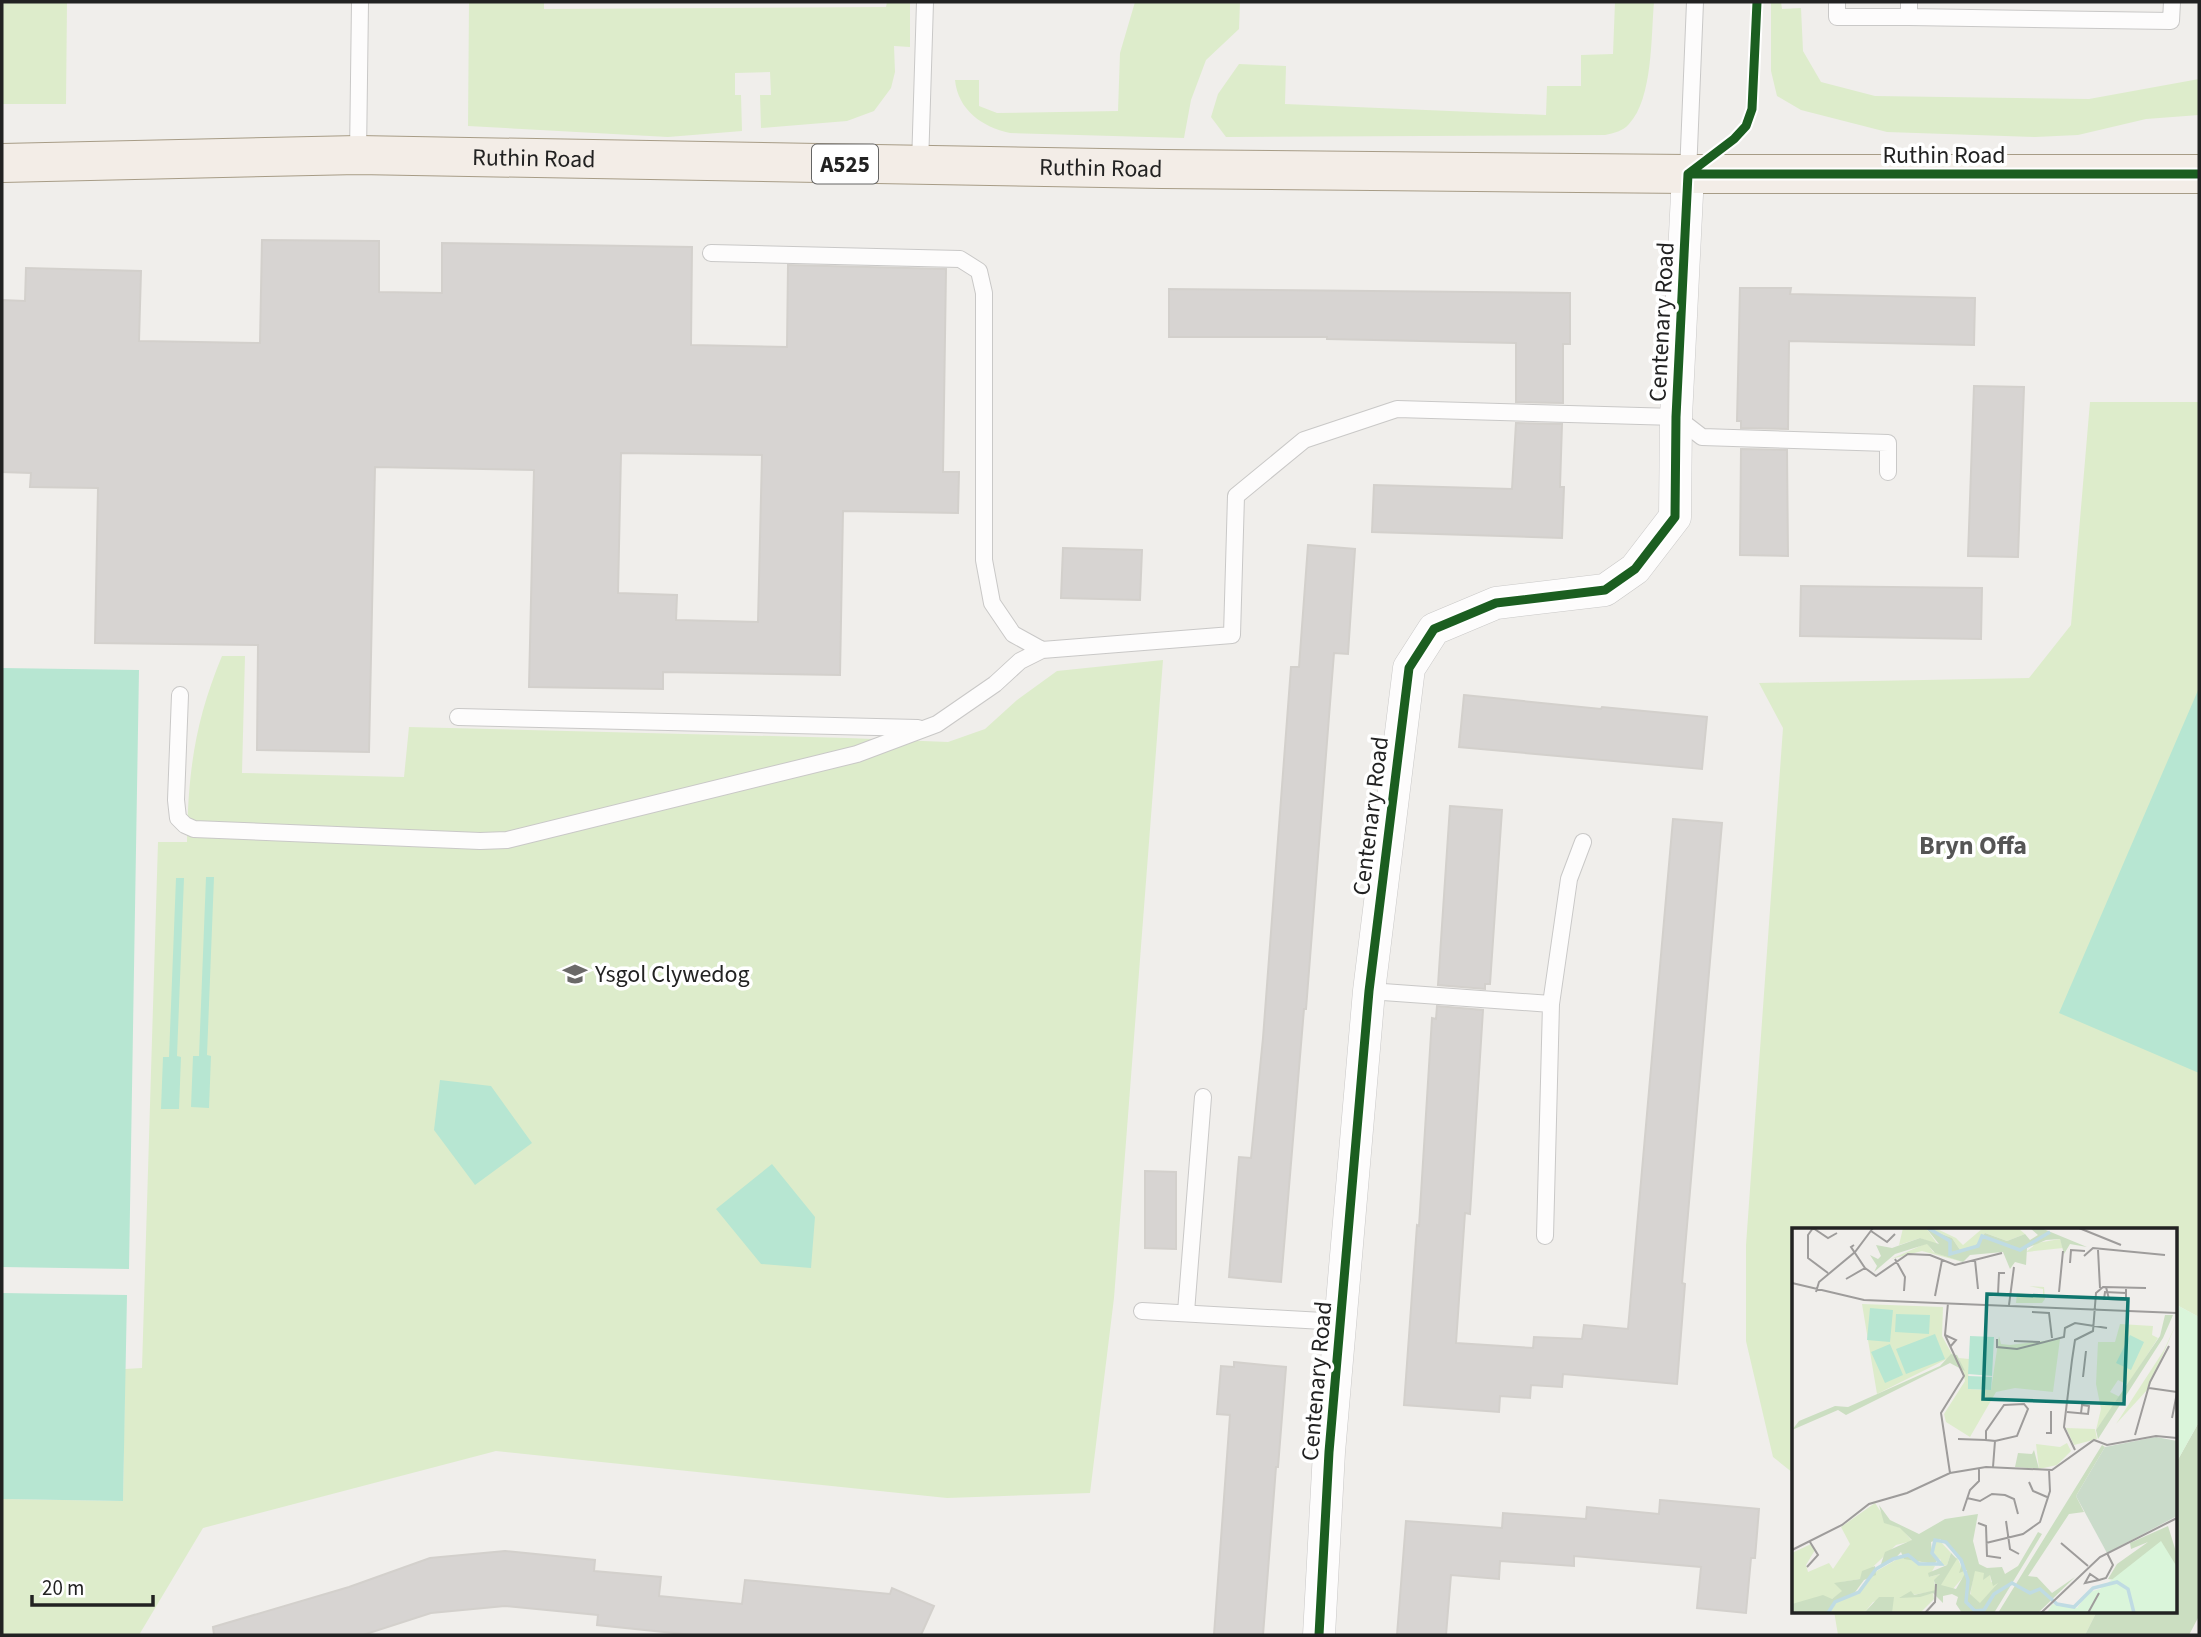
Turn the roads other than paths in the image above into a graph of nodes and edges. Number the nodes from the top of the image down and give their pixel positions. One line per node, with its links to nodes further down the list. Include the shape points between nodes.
1 (360, 2): 7 (lane)
2 (925, 2): 9 (lane)
3 (1695, 2): 10 (lane)
4 (1837, 2): 6 (lane, via 1837,17)
5 (2172, 2): 6 (lane, via 2171,21)
6 (1909, 9)
7 (358, 155): 8 (main road, Ruthin Road / A525); 9 (main road, Ruthin Road / A525)
8 (2, 163)
9 (920, 165): 10 (main road, Ruthin Road / A525)
10 (1688, 174): 11 (main road, Ruthin Road / A525); 13 (street, Centenary Road)
11 (2199, 174)
12 (711, 253): 15 (lane, via 960,259 979,271 984,293 984,560 992,603 1013,634)
13 (1676, 417): 14 (lane, via 1702,437 1888,443); 15 (lane, via 1397,409 1304,440 1236,496 1232,635); 20 (street, Centenary Road, via 1675,517 1635,569 1605,590 1496,603 1434,629 1409,668)
14 (1888, 472)
15 (1042, 650): 18 (lane, via 1020,661 962,708)
16 (180, 695): 18 (lane, via 176,800 178,818 194,829 507,840 858,754)
17 (458, 717): 18 (lane)
18 (925, 728)
19 (1583, 842): 21 (lane, via 1569,879)
20 (1370, 991): 21 (lane); 26 (street, Centenary Road)
21 (1551, 1004): 23 (lane)
22 (1203, 1097): 25 (lane)
23 (1545, 1236)
24 (1142, 1311): 25 (lane)
25 (1186, 1312): 26 (lane)
26 (1341, 1322): 27 (street, Centenary Road)
27 (1318, 1635)

